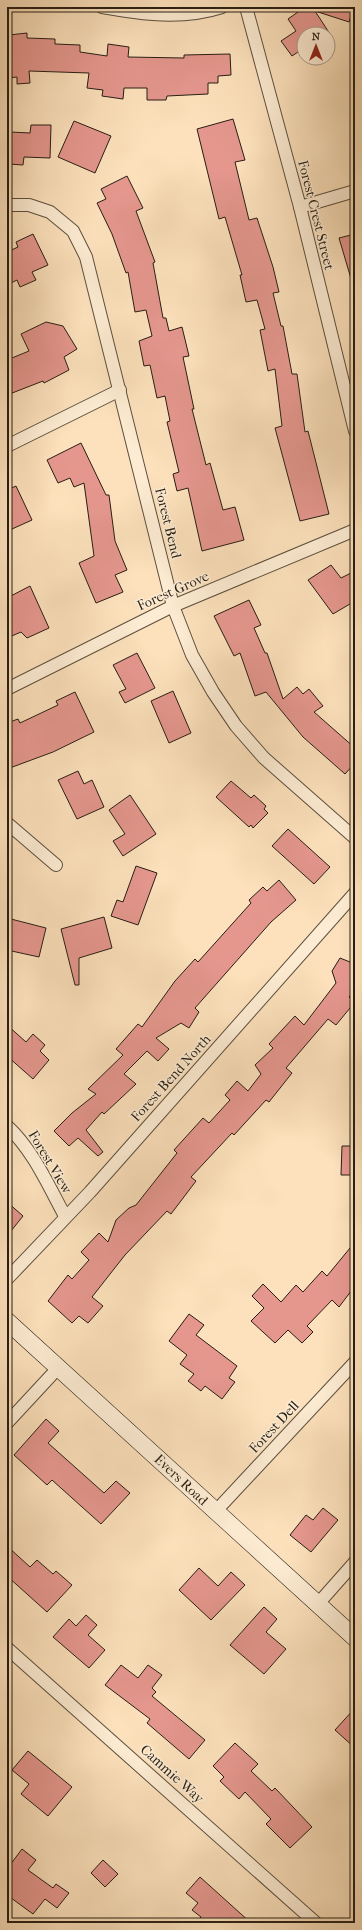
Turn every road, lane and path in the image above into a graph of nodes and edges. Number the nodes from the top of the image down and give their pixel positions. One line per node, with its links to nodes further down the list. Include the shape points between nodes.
1 (102, 7): 2 (street, via 141,14 175,15 200,13)
2 (222, 7)
3 (246, 7): 6 (street, Forest Crest Street)
4 (355, 191): 6 (street)
5 (7, 204): 7 (street, Forest Bend, via 29,205 50,212 73,231 86,258)
6 (300, 207): 8 (street, Forest Crest Street)
7 (120, 390): 9 (street); 11 (street, Forest Bend)
8 (355, 431)
9 (7, 446)
10 (355, 530): 11 (street, Forest Grove)
11 (173, 606): 12 (street, Forest Grove); 14 (street, Forest Bend, via 192,655 236,726 264,758)
12 (7, 689)
13 (7, 823): 15 (street)
14 (355, 838)
15 (56, 865)
16 (355, 893): 18 (street, Forest Bend North, via 90,1192)
17 (7, 1126): 18 (street, Forest View, via 31,1155)
18 (65, 1216): 19 (street, Forest Bend North)
19 (7, 1279)
20 (7, 1321): 22 (main road, Evers Road)
21 (355, 1362): 24 (street, Forest Dell)
22 (58, 1368): 23 (street); 24 (main road, Evers Road)
23 (7, 1423)
24 (215, 1512): 26 (main road, Evers Road)
25 (355, 1562): 26 (street)
26 (317, 1605): 27 (main road, Evers Road)
27 (355, 1638)
28 (7, 1648): 29 (street, Cammie Way)
29 (316, 1923)

